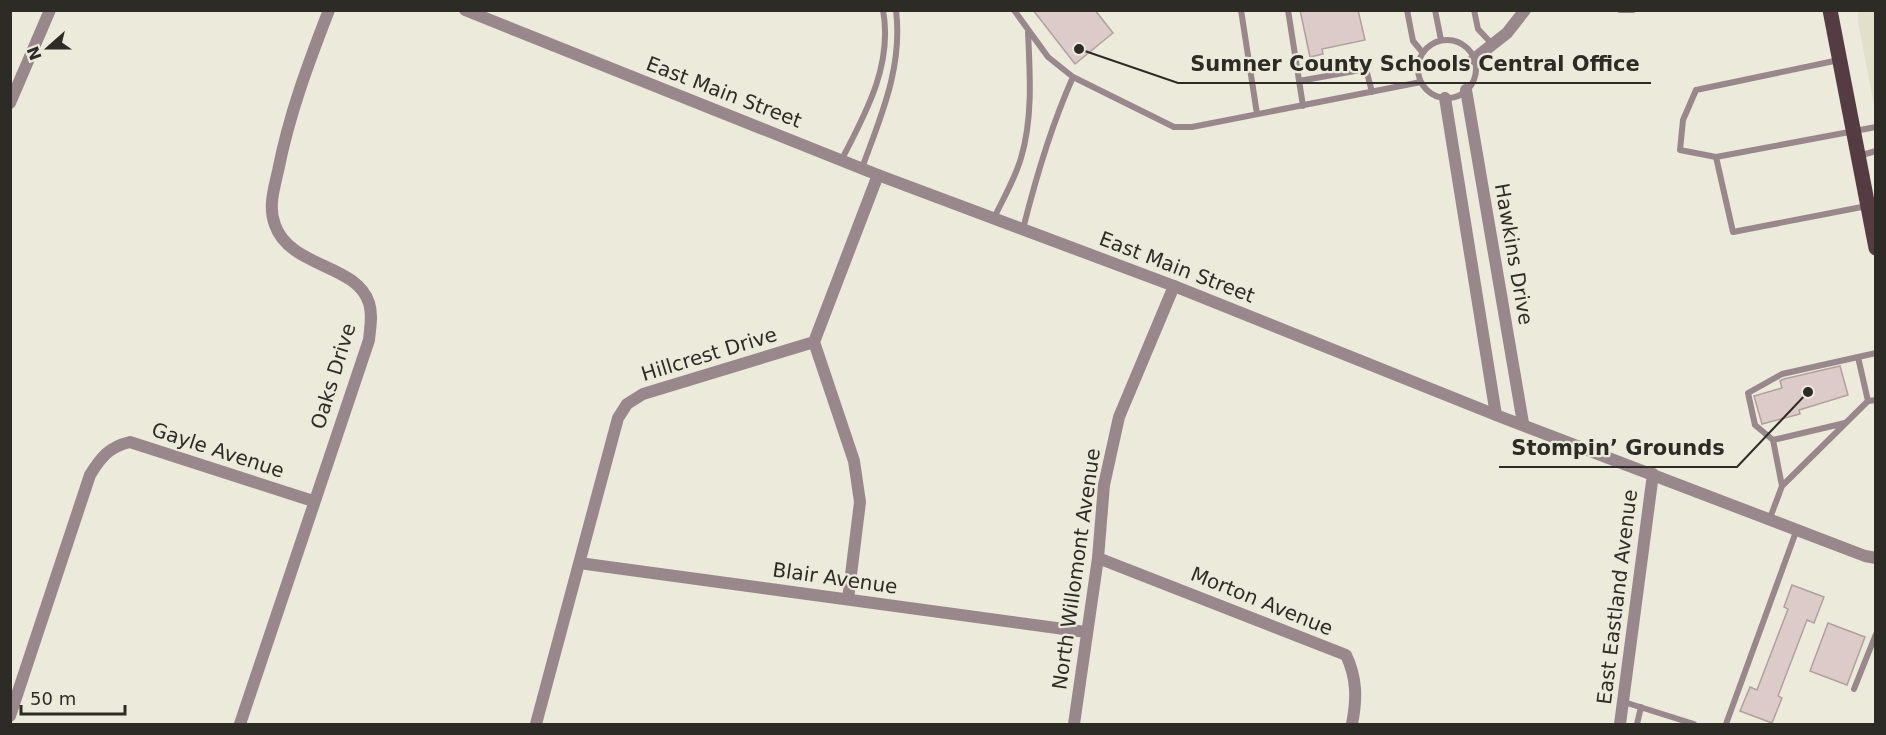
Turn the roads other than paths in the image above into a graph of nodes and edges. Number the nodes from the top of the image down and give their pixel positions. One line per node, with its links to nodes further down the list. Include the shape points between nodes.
1 (50, 10): 28 (street)
2 (329, 10): 55 (street, Oaks Drive, via 285,132 272,196 273,222 280,239 316,264 347,277 363,291 371,318 369,340)
3 (465, 10): 36 (street, East Main Street)
4 (883, 10): 36 (lane, via 883,52 874,97)
5 (896, 10): 37 (lane, via 899,36 891,87)
6 (1014, 10): 16 (lane)
7 (1241, 10): 30 (lane)
8 (1288, 10): 23 (lane)
9 (1407, 10): 19 (lane, via 1413,41)
10 (1435, 10): 17 (lane)
11 (1474, 10): 18 (lane, via 1478,29)
12 (1620, 10): 13 (lane)
13 (1633, 10)
14 (1830, 10): 21 (main road)
15 (1518, 15): 18 (street)
16 (1028, 32): 22 (lane, via 1048,57); 40 (lane, via 1027,129 1021,159)
17 (1441, 40): 19 (lane); 20 (lane, via 1464,46)
18 (1493, 45): 20 (street)
19 (1423, 52): 24 (lane, via 1418,65)
20 (1473, 59): 25 (lane, Hawkins Drive, via 1474,76)
21 (1839, 60): 32 (main road); 35 (lane, via 1696,90 1683,120 1680,150)
22 (1073, 77): 30 (lane, via 1174,127); 41 (lane, via 1037,175)
23 (1299, 81): 26 (lane, via 1366,69); 29 (lane)
24 (1421, 82): 26 (lane); 27 (lane, via 1431,93)
25 (1466, 90): 27 (lane); 50 (street, Hawkins Drive)
26 (1372, 92): 29 (lane)
27 (1445, 98): 49 (street)
28 (10, 103)
29 (1303, 106): 30 (lane)
30 (1257, 114)
31 (1875, 127): 32 (lane)
32 (1853, 130): 34 (main road); 35 (lane)
33 (1875, 151): 34 (lane)
34 (1858, 156): 39 (main road)
35 (1716, 157): 39 (lane, via 1733,232)
36 (842, 159): 37 (street, East Main Street)
37 (862, 168): 38 (street, East Main Street)
38 (878, 175): 40 (street, East Main Street); 44 (street)
39 (1868, 206): 42 (main road)
40 (994, 218): 41 (street, East Main Street)
41 (1023, 229): 43 (street, East Main Street)
42 (1875, 248)
43 (1174, 286): 49 (street, East Main Street); 58 (street, North Willomont Avenue, via 1119,417 1104,485)
44 (814, 342): 60 (street, Hillcrest Drive, via 643,394 627,404 618,418); 61 (street, via 854,461 860,502)
45 (1875, 353): 46 (lane)
46 (1858, 357): 48 (lane); 52 (lane, via 1782,374 1748,393 1755,425)
47 (1875, 400): 48 (lane)
48 (1868, 401): 51 (lane)
49 (1496, 415): 50 (street, East Main Street)
50 (1523, 423): 53 (street, East Main Street)
51 (1846, 423): 52 (lane); 54 (lane)
52 (1773, 440): 54 (lane)
53 (1653, 474): 56 (street, East Main Street); 65 (street, East Eastland Avenue)
54 (1782, 486): 56 (lane)
55 (313, 501): 67 (street, Gayle Avenue, via 130,442 103,454 90,475); 68 (street, Oaks Drive)
56 (1770, 518): 57 (street, East Main Street)
57 (1798, 529): 59 (street, East Main Street); 75 (lane)
58 (1098, 558): 62 (street, North Willomont Avenue); 71 (street, Morton Avenue, via 1346,655 1355,675)
59 (1875, 558)
60 (579, 563): 61 (street, Blair Avenue); 69 (street, Hillcrest Drive)
61 (848, 599): 62 (street, Blair Avenue)
62 (1086, 632): 70 (street, North Willomont Avenue)
63 (1875, 634): 64 (lane)
64 (1854, 689)
65 (1623, 702): 66 (lane); 72 (street, East Eastland Avenue)
66 (1641, 707): 73 (lane); 74 (lane)
67 (10, 716)
68 (240, 724)
69 (536, 724)
70 (1074, 724)
71 (1352, 724)
72 (1620, 724)
73 (1637, 724)
74 (1694, 724)
75 (1726, 724)

